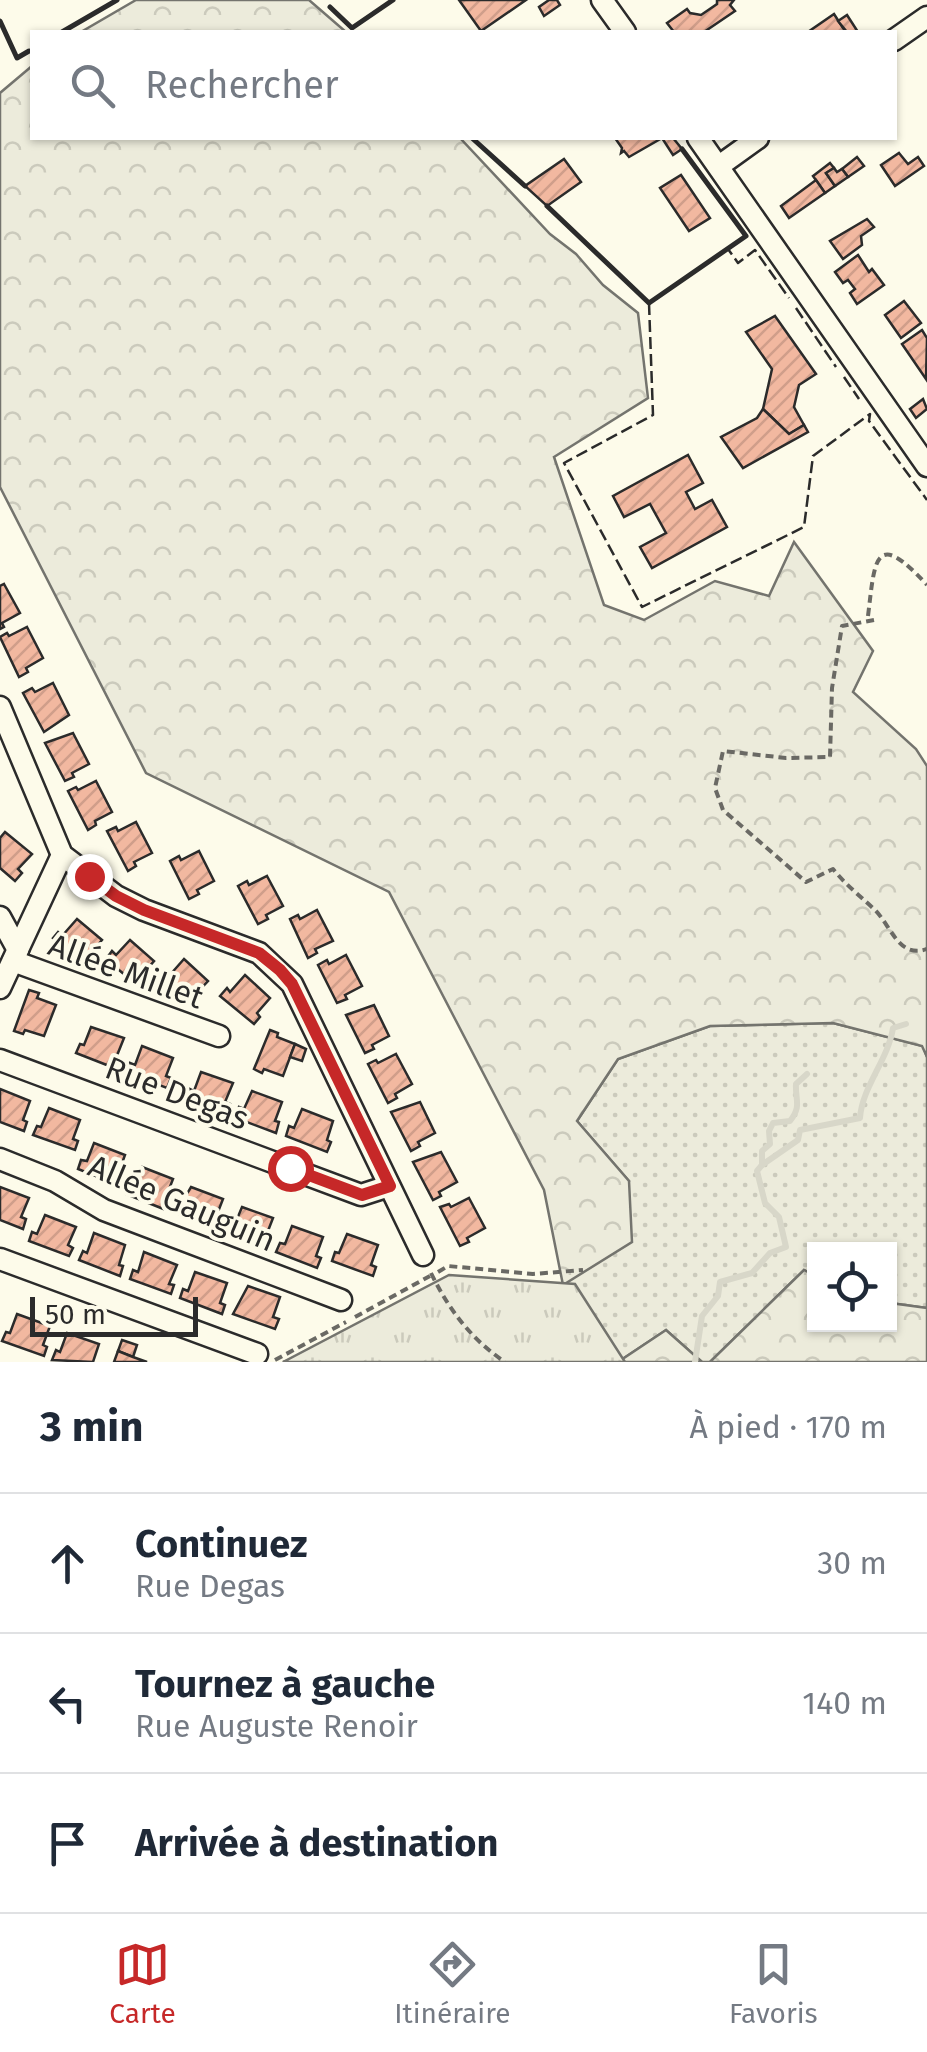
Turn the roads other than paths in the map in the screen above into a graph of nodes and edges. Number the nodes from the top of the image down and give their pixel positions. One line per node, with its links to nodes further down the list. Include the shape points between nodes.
1 (602, 0): 3 (street)
2 (927, 17): 4 (street)
3 (623, 30)
4 (897, 38)
5 (700, 140): 7 (street)
6 (755, 140): 7 (street)
7 (719, 166): 8 (street)
8 (927, 466)
9 (0, 708): 10 (street)
10 (62, 856): 12 (street); 17 (street, via 116,896 259,953 280,970)
11 (0, 917): 12 (street)
12 (15, 956): 13 (street); 14 (street, Allée Millet)
13 (0, 988)
14 (220, 1036)
15 (0, 1060): 17 (street, Rue Degas, via 362,1195)
16 (0, 1159): 20 (street, Allée Gauguin, via 104,1210)
17 (390, 1186): 18 (street)
18 (423, 1255)
19 (0, 1259): 21 (street)
20 (341, 1300)
21 (264, 1358)

